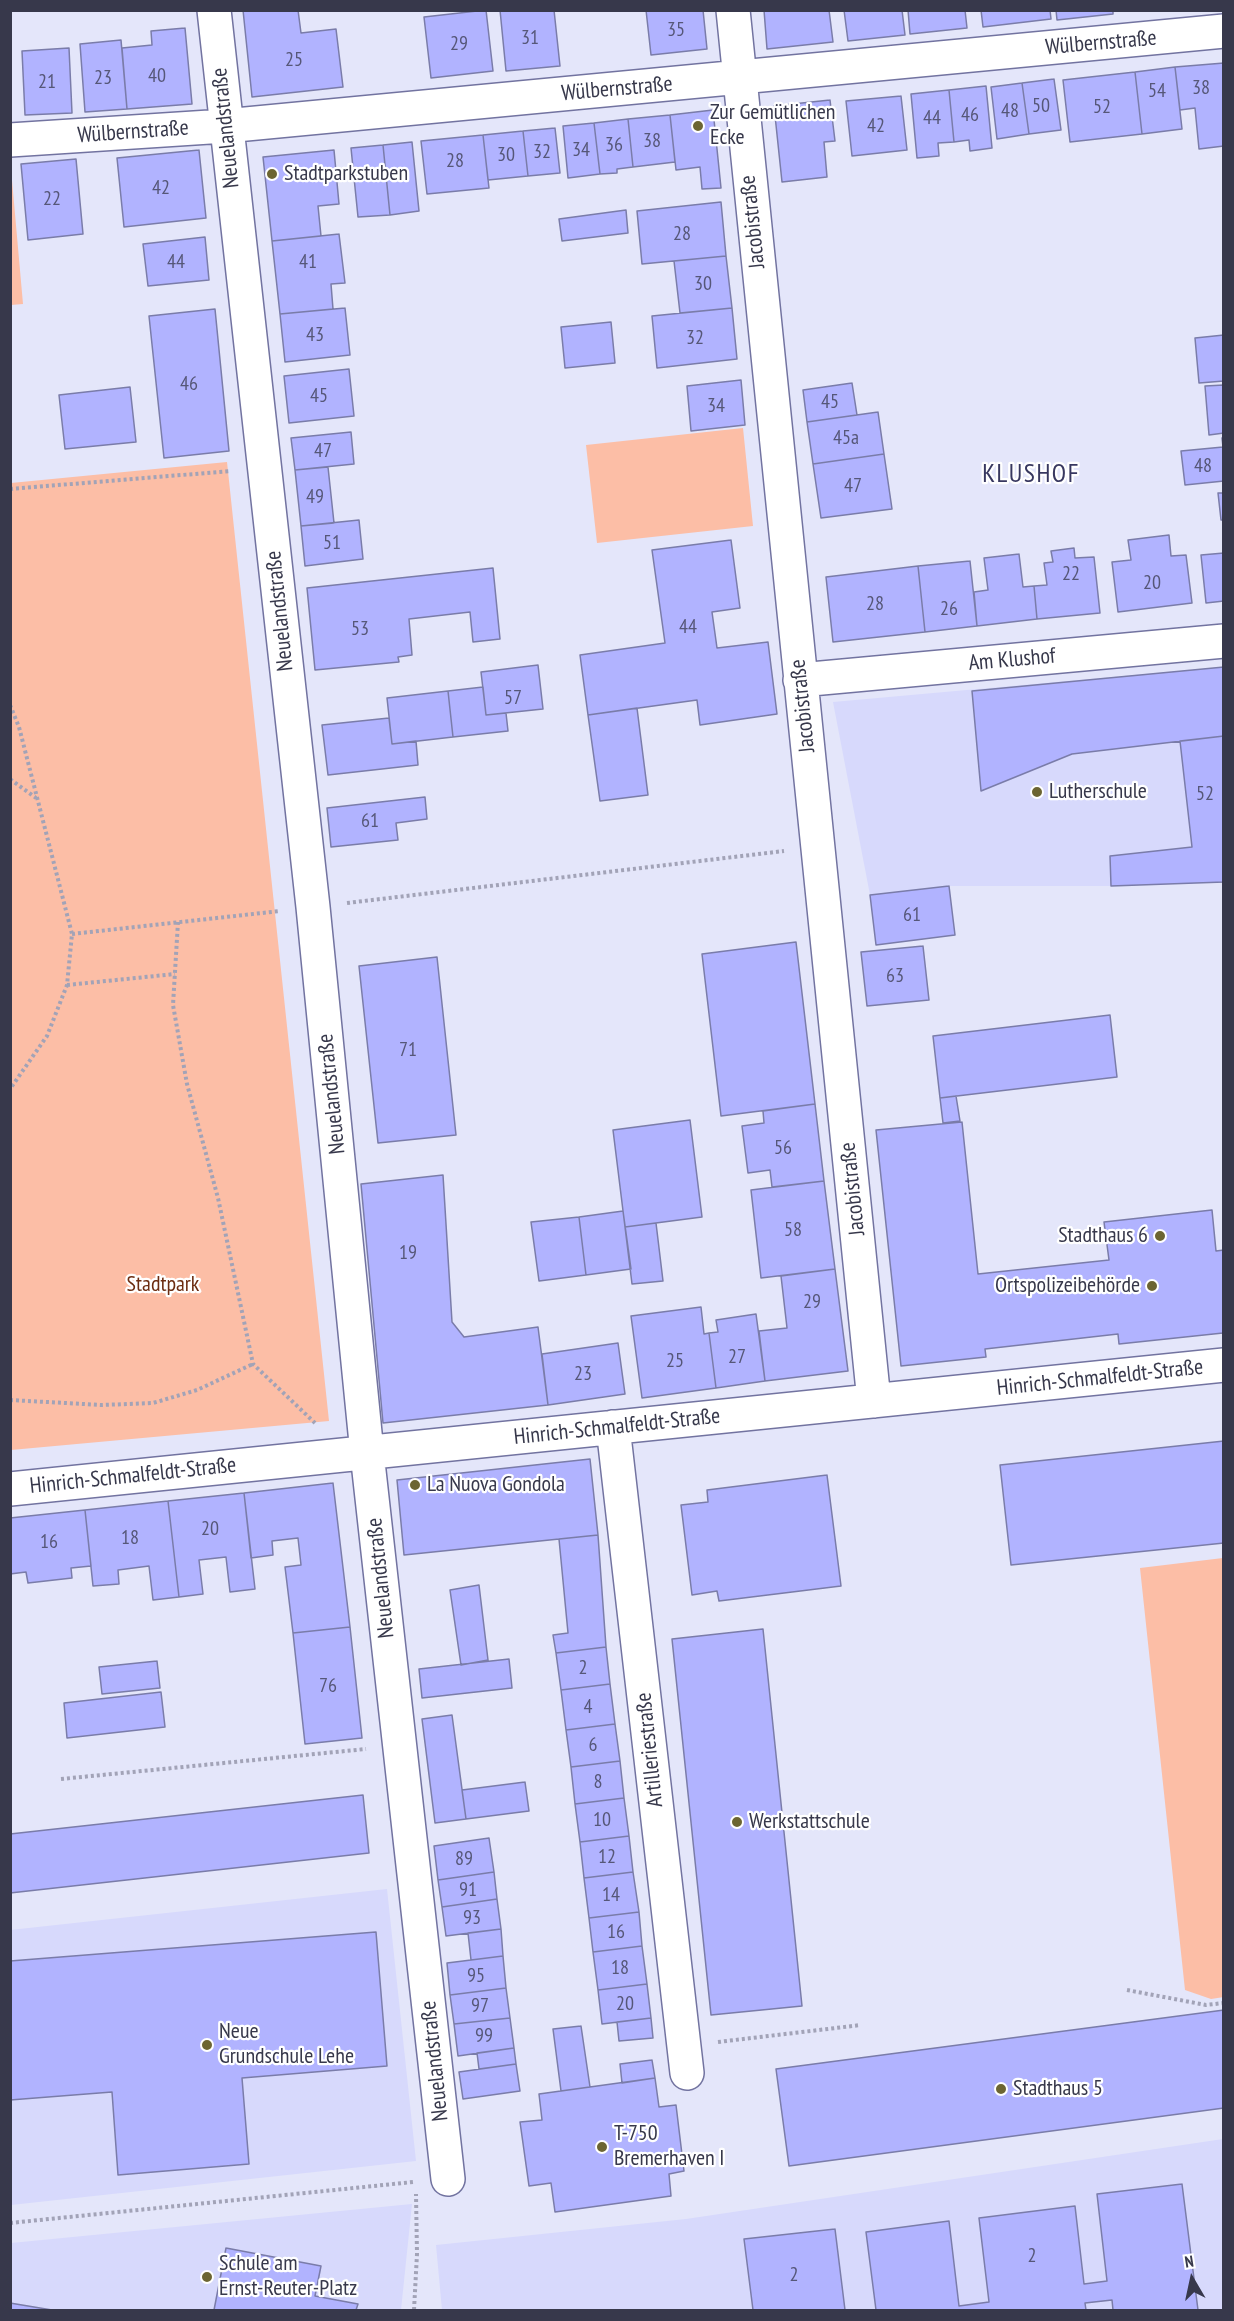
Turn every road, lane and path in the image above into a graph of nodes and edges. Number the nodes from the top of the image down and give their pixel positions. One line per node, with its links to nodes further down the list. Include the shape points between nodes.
1 (214, 10): 5 (street, Neuelandstraße)
2 (733, 10): 4 (street, Jacobistraße)
3 (1224, 31): 4 (street, Wülbernstraße)
4 (738, 77): 5 (street, Wülbernstraße); 10 (street, Jacobistraße)
5 (225, 126): 6 (street, Wülbernstraße); 7 (street, Neuelandstraße)
6 (10, 140)
7 (264, 468): 8 (path); 15 (street, Neuelandstraße)
8 (10, 489)
9 (1224, 641): 10 (street, Am Klushof)
10 (800, 680): 14 (street, Jacobistraße)
11 (10, 705): 13 (path)
12 (10, 779): 13 (path)
13 (36, 798): 17 (path)
14 (818, 846): 15 (path); 24 (street, Jacobistraße)
15 (314, 907): 16 (path); 26 (street, Neuelandstraße)
16 (178, 922): 17 (path); 18 (path)
17 (72, 934): 19 (path)
18 (175, 974): 19 (path); 21 (path, via 173,1005 188,1084 218,1198)
19 (67, 985): 20 (path, via 47,1036)
20 (10, 1089)
21 (253, 1364): 23 (path, via 197,1390 153,1403 102,1405); 26 (path)
22 (1224, 1365): 24 (street, Hinrich-Schmalfeldt-Straße)
23 (10, 1400)
24 (874, 1401): 25 (street, Hinrich-Schmalfeldt-Straße)
25 (613, 1427): 26 (street, Hinrich-Schmalfeldt-Straße); 33 (street, Artilleriestraße)
26 (356, 1454): 27 (street, Hinrich-Schmalfeldt-Straße); 28 (street, Neuelandstraße)
27 (10, 1489)
28 (400, 1746): 29 (path); 34 (street, Neuelandstraße)
29 (61, 1779)
30 (1127, 1990): 31 (path, via 1206,2005)
31 (1224, 2003)
32 (861, 2025): 33 (path)
33 (685, 2060)
34 (448, 2179)
35 (10, 2223): 36 (path, via 415,2182)
36 (414, 2310)

